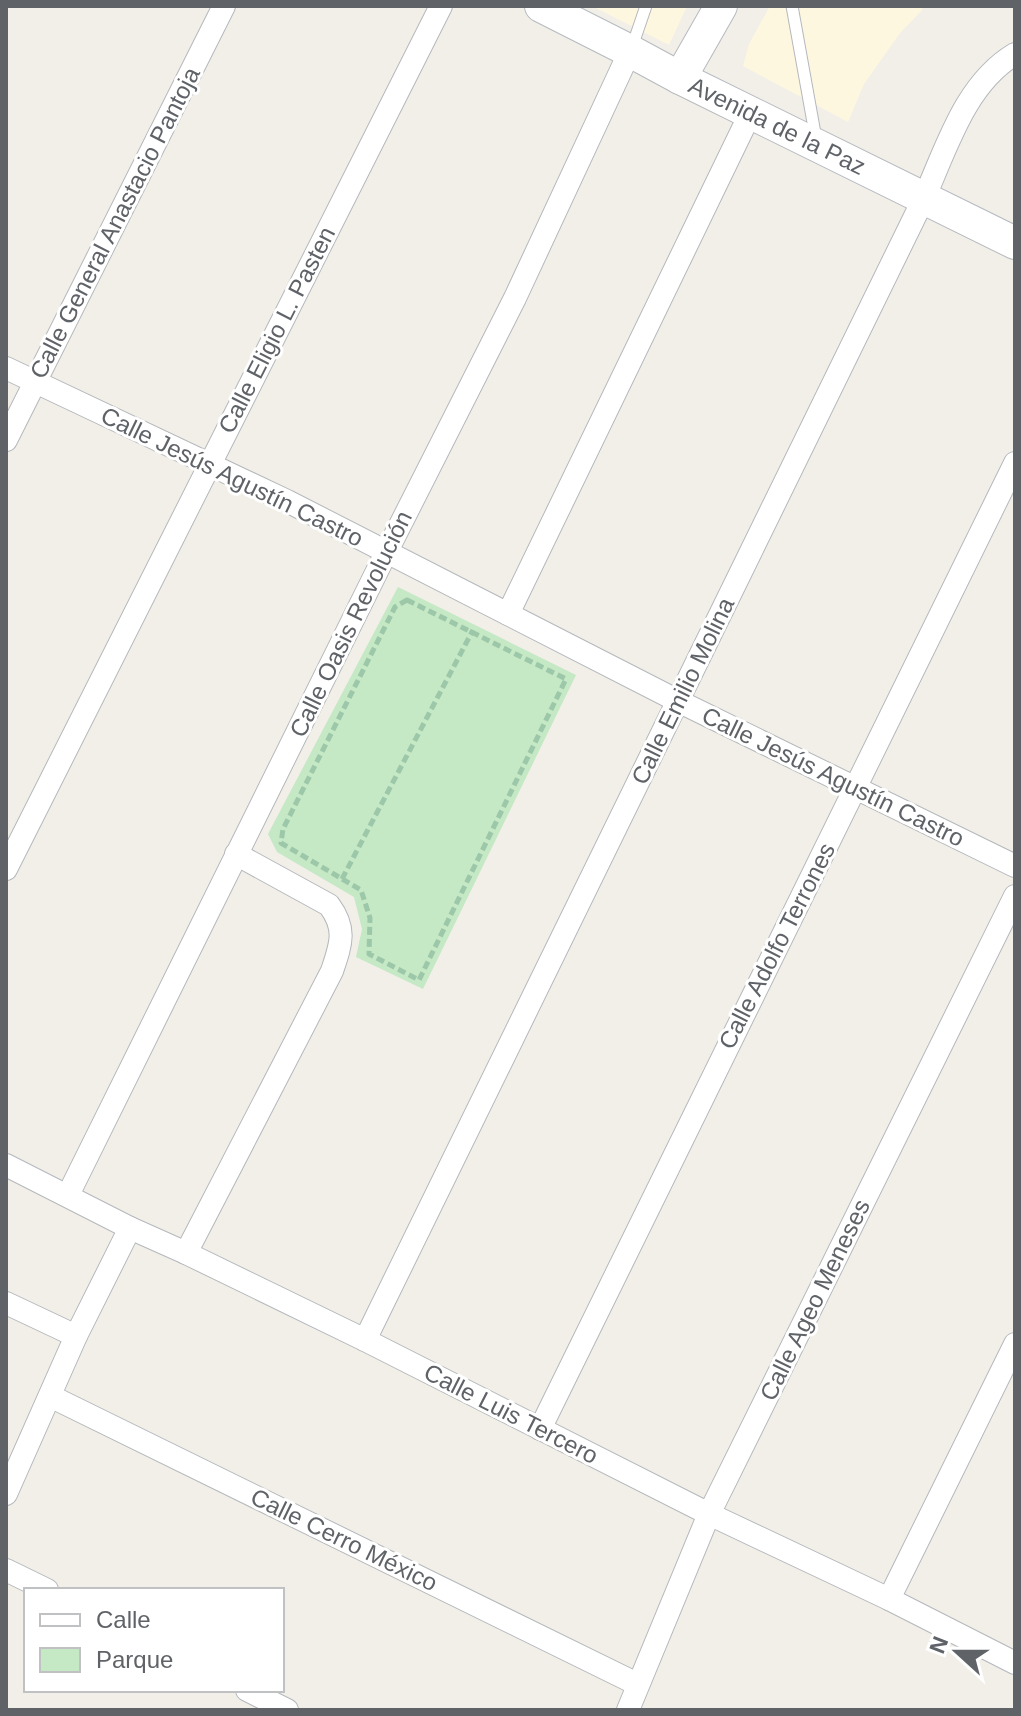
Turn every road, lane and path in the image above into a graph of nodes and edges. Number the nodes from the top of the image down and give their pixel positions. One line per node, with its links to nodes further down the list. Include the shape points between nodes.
1 (224, 6): 15 (street, Calle General Anastacio Pantoja)
2 (441, 6): 18 (street, Calle Eligio L. Pasten)
3 (541, 6): 7 (main road, Avenida de la Paz)
4 (646, 6): 7 (lane)
5 (721, 6): 9 (main road)
6 (792, 6): 11 (lane)
7 (630, 51): 9 (main road, Avenida de la Paz); 19 (street, Calle Oasis Revolución, via 515,298)
8 (1015, 54): 12 (street, Calle Emilio Molina, via 985,78 960,116)
9 (680, 78): 10 (main road, Avenida de la Paz)
10 (751, 112): 11 (main road, Avenida de la Paz); 20 (street)
11 (817, 145): 12 (main road, Avenida de la Paz)
12 (924, 198): 13 (main road, Avenida de la Paz); 22 (street, Calle Emilio Molina)
13 (1015, 243)
14 (6, 368): 15 (street, Calle Jesús Agustín Castro)
15 (34, 382): 16 (street, Calle General Anastacio Pantoja); 18 (street, Calle Jesús Agustín Castro)
16 (6, 440)
17 (1015, 463): 23 (street, Calle Adolfo Terrones)
18 (210, 464): 19 (street, Calle Jesús Agustín Castro); 26 (street, Calle Eligio L. Pasten)
19 (386, 553): 20 (street, Calle Jesús Agustín Castro); 24 (street, Calle Oasis Revolución)
20 (498, 610): 21 (path); 22 (street, Calle Jesús Agustín Castro)
21 (472, 632): 27 (path); 27 (path, via 407,600 395,607 283,829 281,843); 27 (path, via 566,679 419,980 369,954 370,918 361,890)
22 (678, 701): 23 (street, Calle Jesús Agustín Castro); 36 (street, Calle Emilio Molina)
23 (857, 788): 25 (street, Calle Jesús Agustín Castro); 39 (street, Calle Adolfo Terrones)
24 (236, 854): 29 (street); 31 (street, Calle Oasis Revolución)
25 (1015, 866)
26 (6, 869)
27 (343, 879): 29 (path)
28 (1015, 896): 41 (street, Calle Ageo Meneses)
29 (329, 905): 33 (street, via 342,928 332,971)
30 (6, 1165): 31 (street, Calle Luis Tercero)
31 (68, 1195): 32 (street, Calle Luis Tercero)
32 (130, 1228): 33 (street, Calle Luis Tercero); 35 (street)
33 (186, 1253): 36 (street, Calle Luis Tercero)
34 (6, 1303): 35 (street)
35 (76, 1336): 38 (street)
36 (365, 1340): 39 (street, Calle Luis Tercero)
37 (1015, 1344): 44 (street)
38 (50, 1396): 40 (street); 46 (street, Calle Cerro México)
39 (540, 1429): 41 (street, Calle Luis Tercero)
40 (6, 1494)
41 (709, 1514): 44 (street, Calle Luis Tercero); 46 (street, Calle Ageo Meneses)
42 (6, 1570): 43 (street)
43 (43, 1588)
44 (889, 1599): 45 (street, Calle Luis Tercero)
45 (1015, 1663)
46 (637, 1684): 49 (street, Calle Ageo Meneses)
47 (251, 1692): 48 (street)
48 (287, 1710)
49 (628, 1710)

